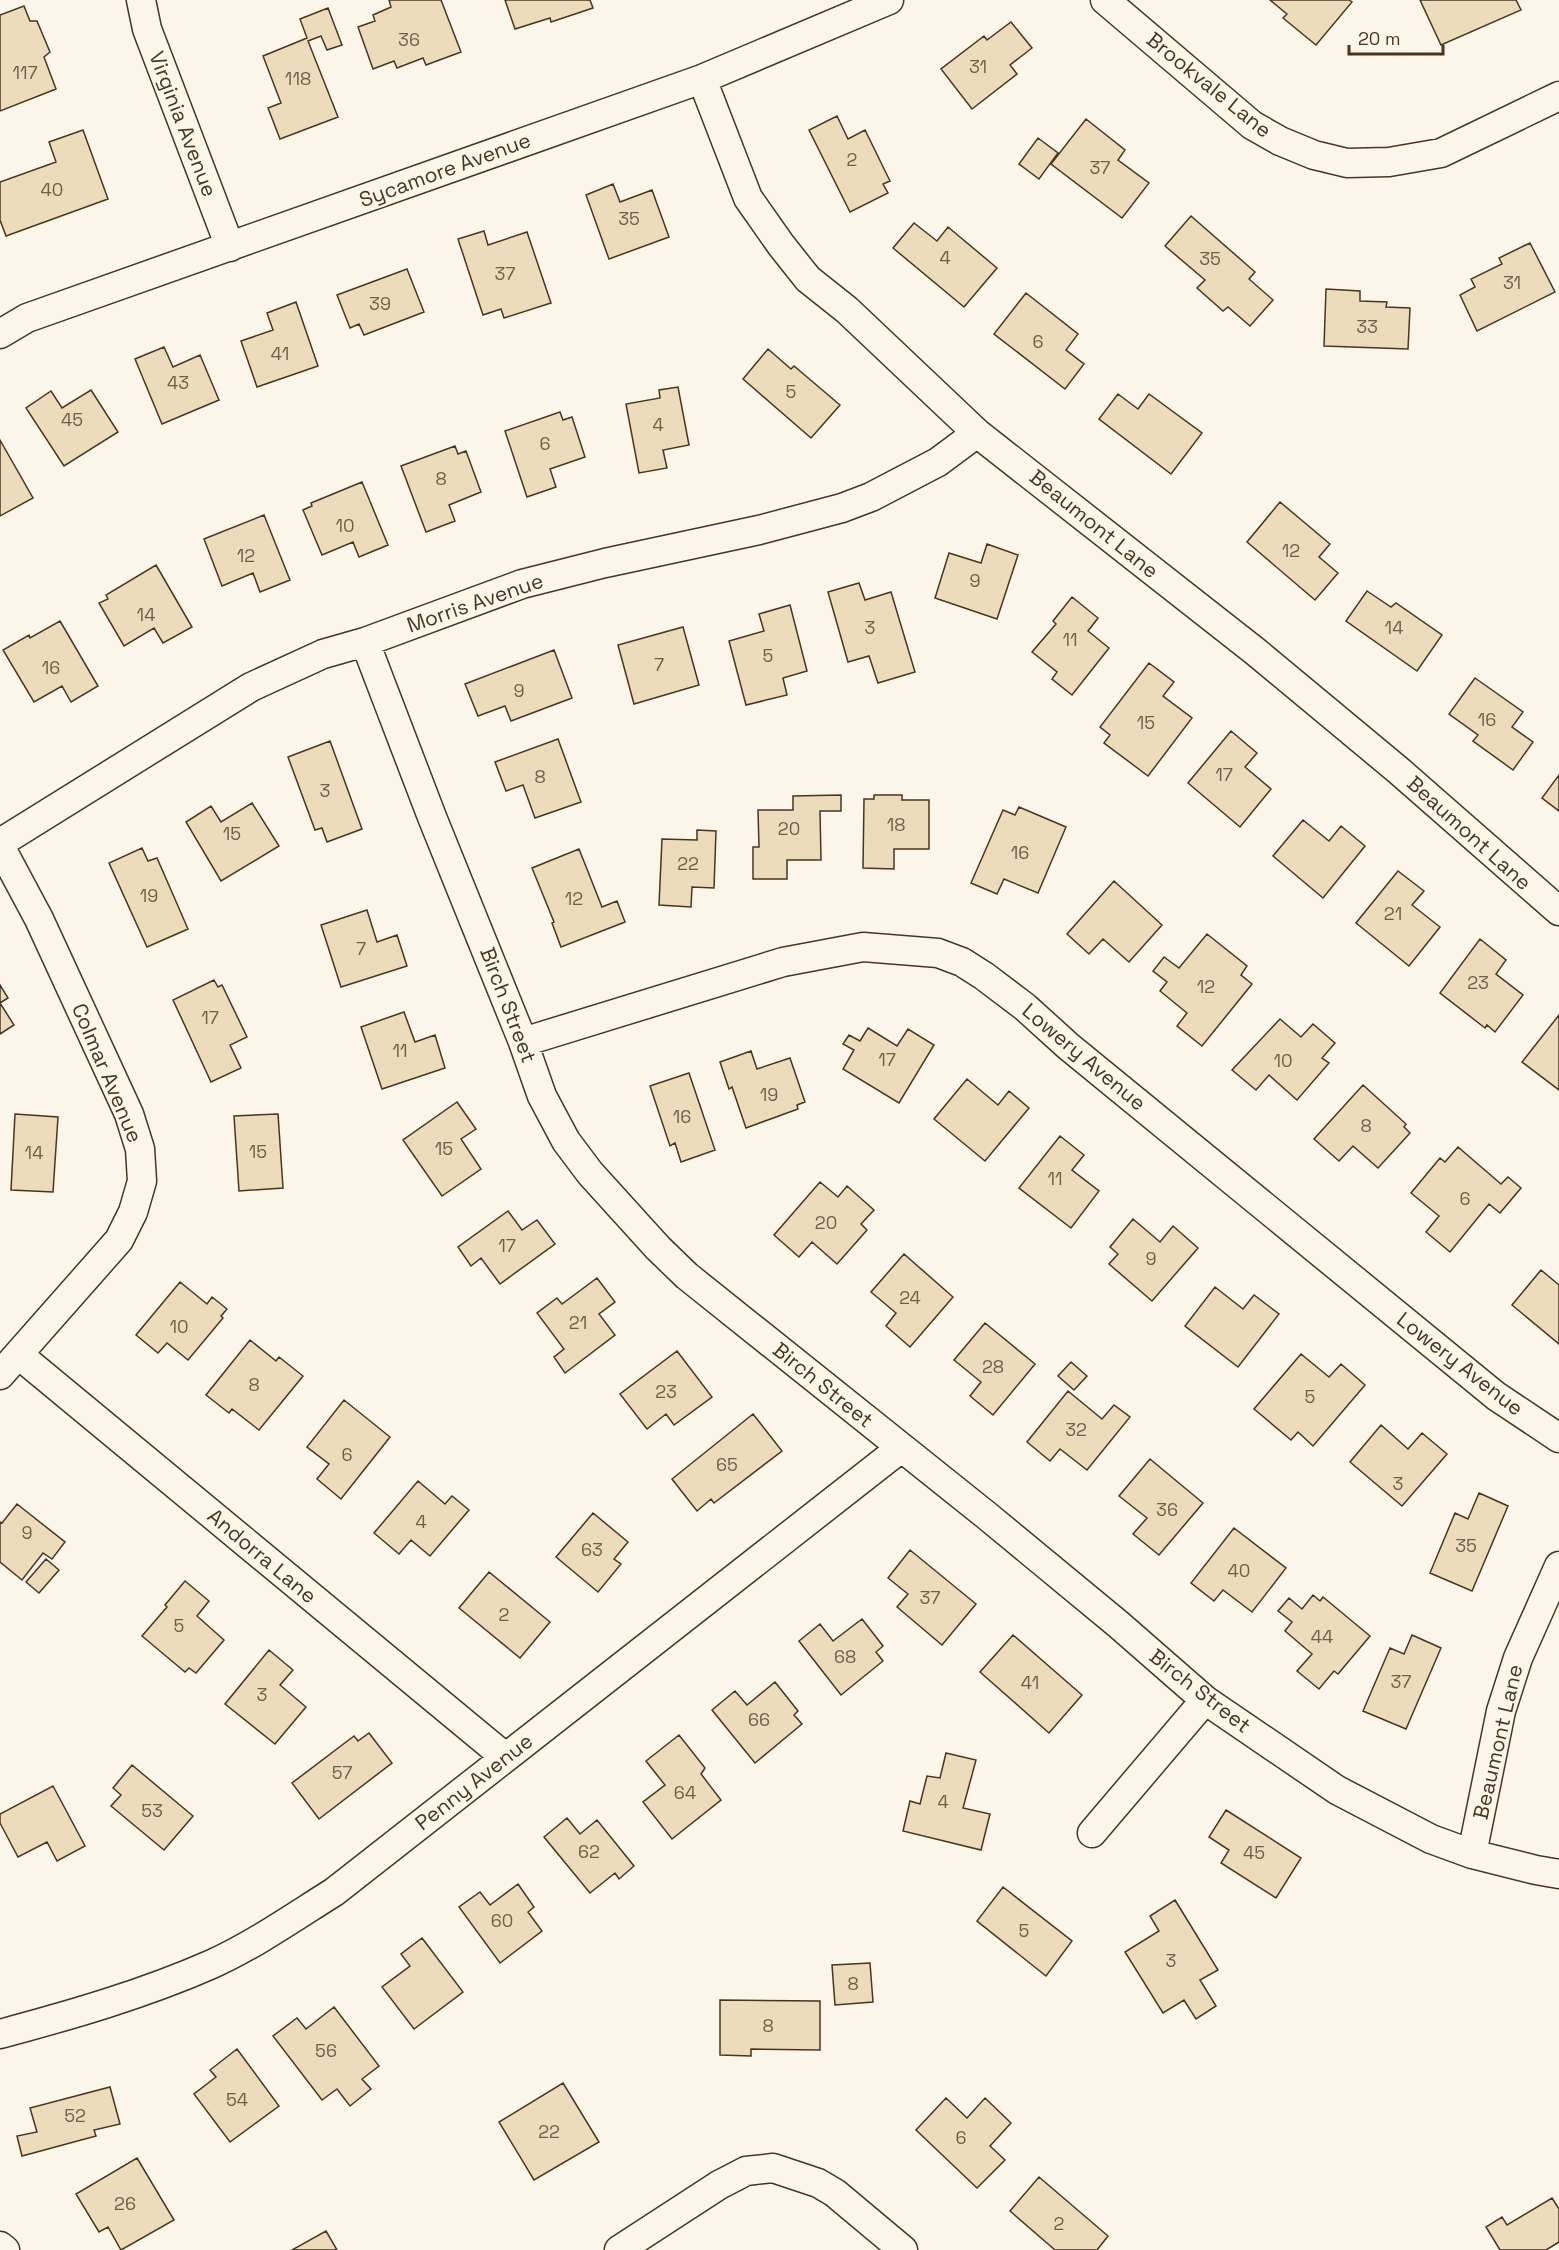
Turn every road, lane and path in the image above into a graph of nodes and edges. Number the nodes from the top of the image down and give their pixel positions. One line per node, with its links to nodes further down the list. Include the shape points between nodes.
1 (141, 0): 7 (street, Virginia Avenue, via 147,29)
2 (888, 0): 4 (street, Sycamore Avenue)
3 (1105, 0): 6 (street, Brookvale Lane, via 1252,125 1314,155 1347,163 1389,162 1441,153)
4 (842, 10): 5 (street, Sycamore Avenue)
5 (702, 79): 7 (street, Sycamore Avenue); 9 (street, Beaumont Lane, via 748,198 808,279 847,310)
6 (1559, 96)
7 (230, 247): 8 (street, Sycamore Avenue, via 27,318)
8 (0, 334)
9 (977, 433): 10 (street, Morris Avenue, via 938,462 842,508 522,584); 12 (street, Beaumont Lane, via 1256,652)
10 (365, 642): 11 (street, Morris Avenue, via 323,654 251,687); 13 (street, Birch Street)
11 (0, 844): 14 (street, Colmar Avenue, via 129,1114 140,1149 142,1181 119,1240)
12 (1559, 911)
13 (523, 1042): 15 (street, Lowery Avenue, via 783,962 863,947 938,953 984,976 1025,1007 1496,1396); 16 (street, Birch Street, via 542,1096 566,1141 658,1248 687,1276)
14 (9, 1365): 19 (street, Andorra Lane)
15 (1559, 1438)
16 (901, 1448): 18 (street, Birch Street); 19 (street, Penny Avenue)
17 (1559, 1566): 21 (street, Beaumont Lane, via 1518,1658 1501,1711)
18 (1205, 1700): 20 (street); 21 (street, Birch Street, via 1337,1790 1431,1839)
19 (505, 1757): 23 (street, Penny Avenue, via 334,1892 213,1963 144,1990)
20 (1092, 1833)
21 (1472, 1854): 22 (street, Birch Street)
22 (1559, 1874)
23 (0, 2034)
24 (0, 2246): 25 (street)
25 (5, 2250)
26 (619, 2250): 27 (street, via 719,2185 746,2171 773,2168 835,2193)
27 (903, 2250)

